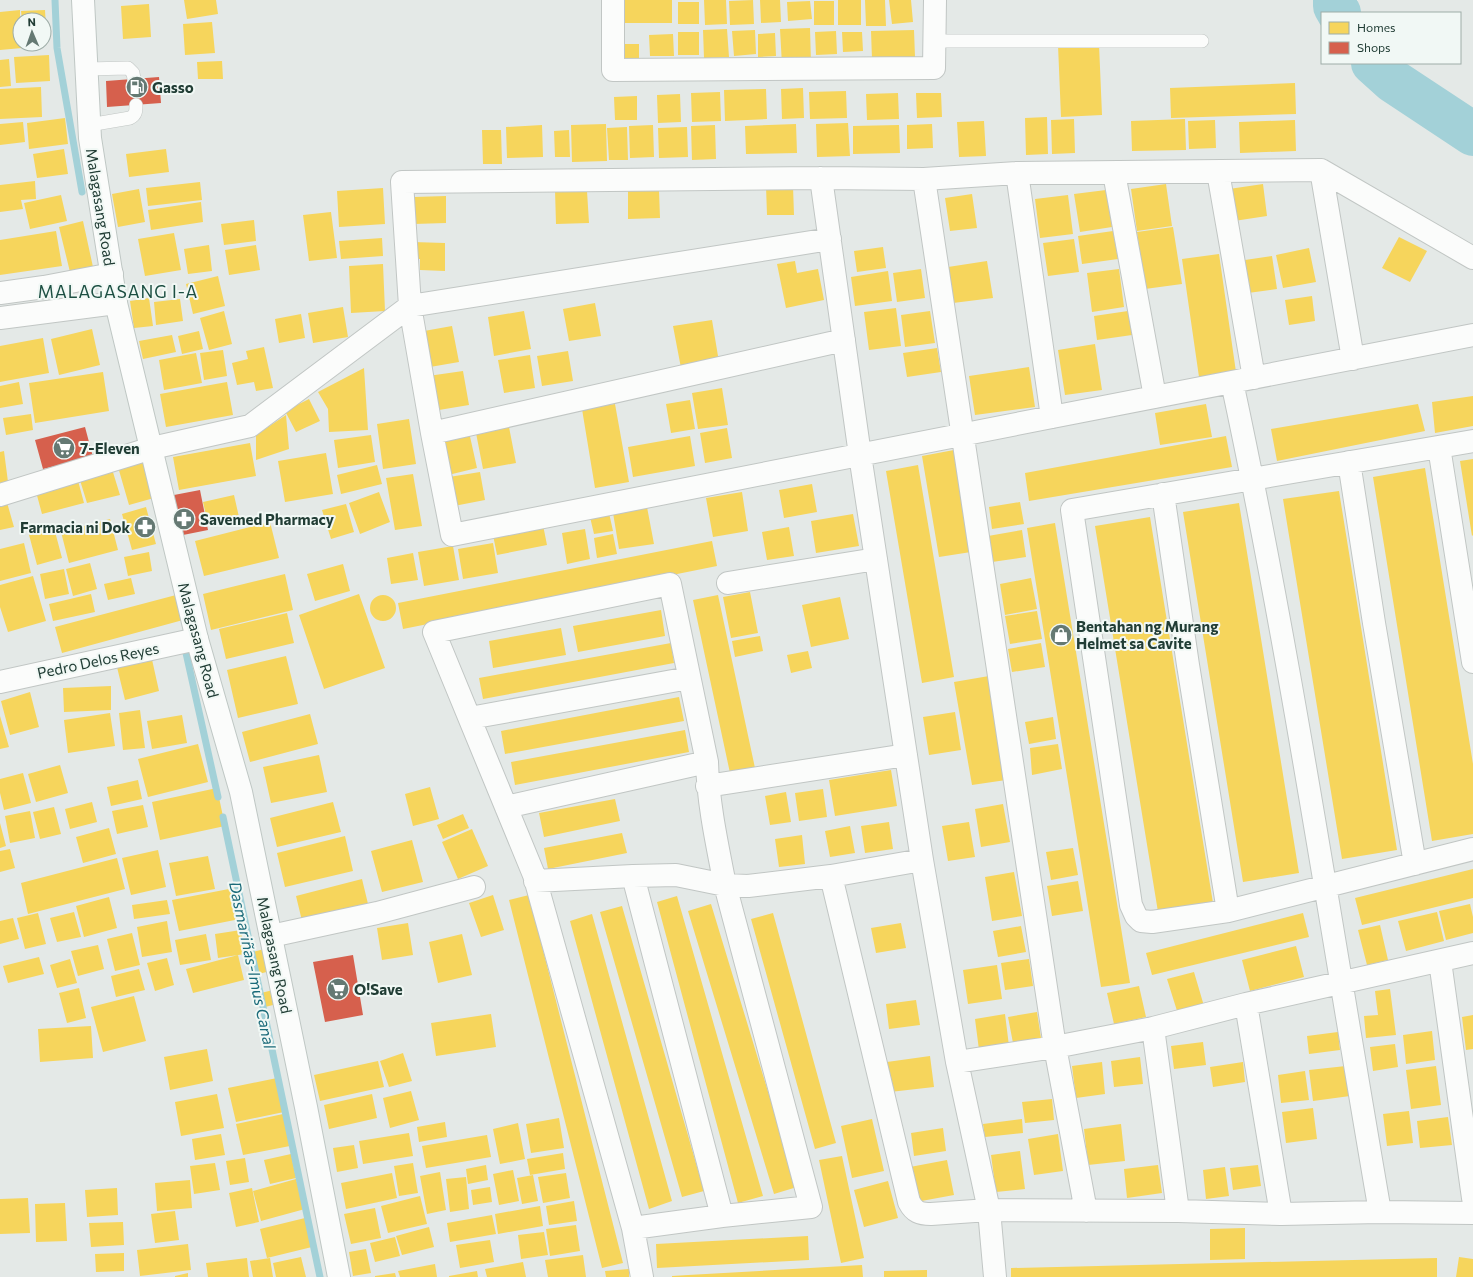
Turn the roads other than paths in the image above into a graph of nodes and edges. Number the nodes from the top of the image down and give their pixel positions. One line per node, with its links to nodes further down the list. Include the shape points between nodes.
1 (83, 0): 6 (street, Malagasang Road)
2 (613, 0): 4 (street, via 613,70 934,68)
3 (935, 0): 4 (street)
4 (934, 41): 5 (lane)
5 (1202, 41)
6 (87, 69): 7 (lane, via 128,68); 9 (street, Malagasang Road)
7 (134, 79)
8 (136, 105): 9 (lane, via 136,112 130,118)
9 (89, 125): 18 (street, Malagasang Road)
10 (1321, 170): 11 (street); 17 (street); 25 (street)
11 (1218, 172): 13 (street); 26 (street)
12 (1017, 173): 13 (street); 15 (street); 29 (street)
13 (1114, 173): 28 (street)
14 (821, 178): 15 (street); 16 (street); 21 (street, via 402,182)
15 (924, 179): 31 (street)
16 (830, 239): 21 (street); 24 (street)
17 (1473, 258)
18 (112, 274): 19 (street); 20 (street, Malagasang Road)
19 (0, 293)
20 (116, 303): 22 (street); 34 (street, Malagasang Road)
21 (410, 306): 30 (street); 34 (street, via 250,426)
22 (0, 318)
23 (1473, 335): 25 (street)
24 (844, 340): 30 (street); 35 (street)
25 (1353, 359): 26 (street)
26 (1254, 378): 27 (street)
27 (1232, 382): 28 (street); 37 (street)
28 (1155, 397): 29 (street)
29 (1052, 416): 31 (street)
30 (432, 433): 35 (street, via 452,535)
31 (962, 435): 35 (street); 67 (street)
32 (1473, 441): 33 (street)
33 (1439, 447): 36 (street); 43 (street)
34 (152, 448): 39 (street); 42 (street, Malagasang Road)
35 (860, 455): 40 (street)
36 (1349, 462): 37 (street); 53 (street)
37 (1253, 479): 38 (street); 58 (street)
38 (1163, 494): 60 (street); 60 (street, via 1072,510 1131,905 1141,922)
39 (0, 495)
40 (876, 559): 41 (street); 47 (street)
41 (728, 583)
42 (197, 639): 45 (street, Pedro Delos Reyes); 61 (street, Malagasang Road, via 241,792)
43 (1473, 662)
44 (690, 678): 46 (street); 46 (street, via 670,584 434,632); 48 (street)
45 (0, 682)
46 (470, 718): 50 (street)
47 (906, 755): 49 (street); 52 (street)
48 (706, 762): 49 (street); 50 (street)
49 (707, 786): 57 (street)
50 (506, 807): 56 (street)
51 (1473, 849): 53 (street)
52 (922, 860): 55 (street); 68 (street)
53 (1415, 864): 58 (street)
54 (633, 876): 56 (street); 57 (street, via 676,875); 76 (street)
55 (831, 876): 57 (street, via 748,886); 70 (street, via 908,1202 913,1210 922,1214)
56 (535, 881): 77 (street)
57 (725, 884): 76 (street, via 811,1207)
58 (1326, 886): 60 (street); 64 (street)
59 (474, 887): 61 (street, via 376,913)
60 (1228, 911)
61 (271, 936): 78 (street, Malagasang Road)
62 (1473, 954): 63 (street)
63 (1440, 961): 64 (street); 69 (street)
64 (1340, 982): 65 (street); 73 (street)
65 (1246, 1004): 66 (street); 75 (street)
66 (1153, 1028): 67 (street); 72 (street)
67 (1055, 1047): 68 (street); 71 (street)
68 (957, 1062): 70 (street)
69 (1473, 1198)
70 (989, 1210): 71 (street); 80 (street)
71 (1086, 1211): 72 (street)
72 (1178, 1211): 75 (street)
73 (1380, 1212): 74 (street); 75 (street)
74 (1473, 1213)
75 (1281, 1214)
76 (722, 1216): 77 (street)
77 (633, 1228): 79 (street)
78 (339, 1277)
79 (642, 1277)
80 (994, 1277)

